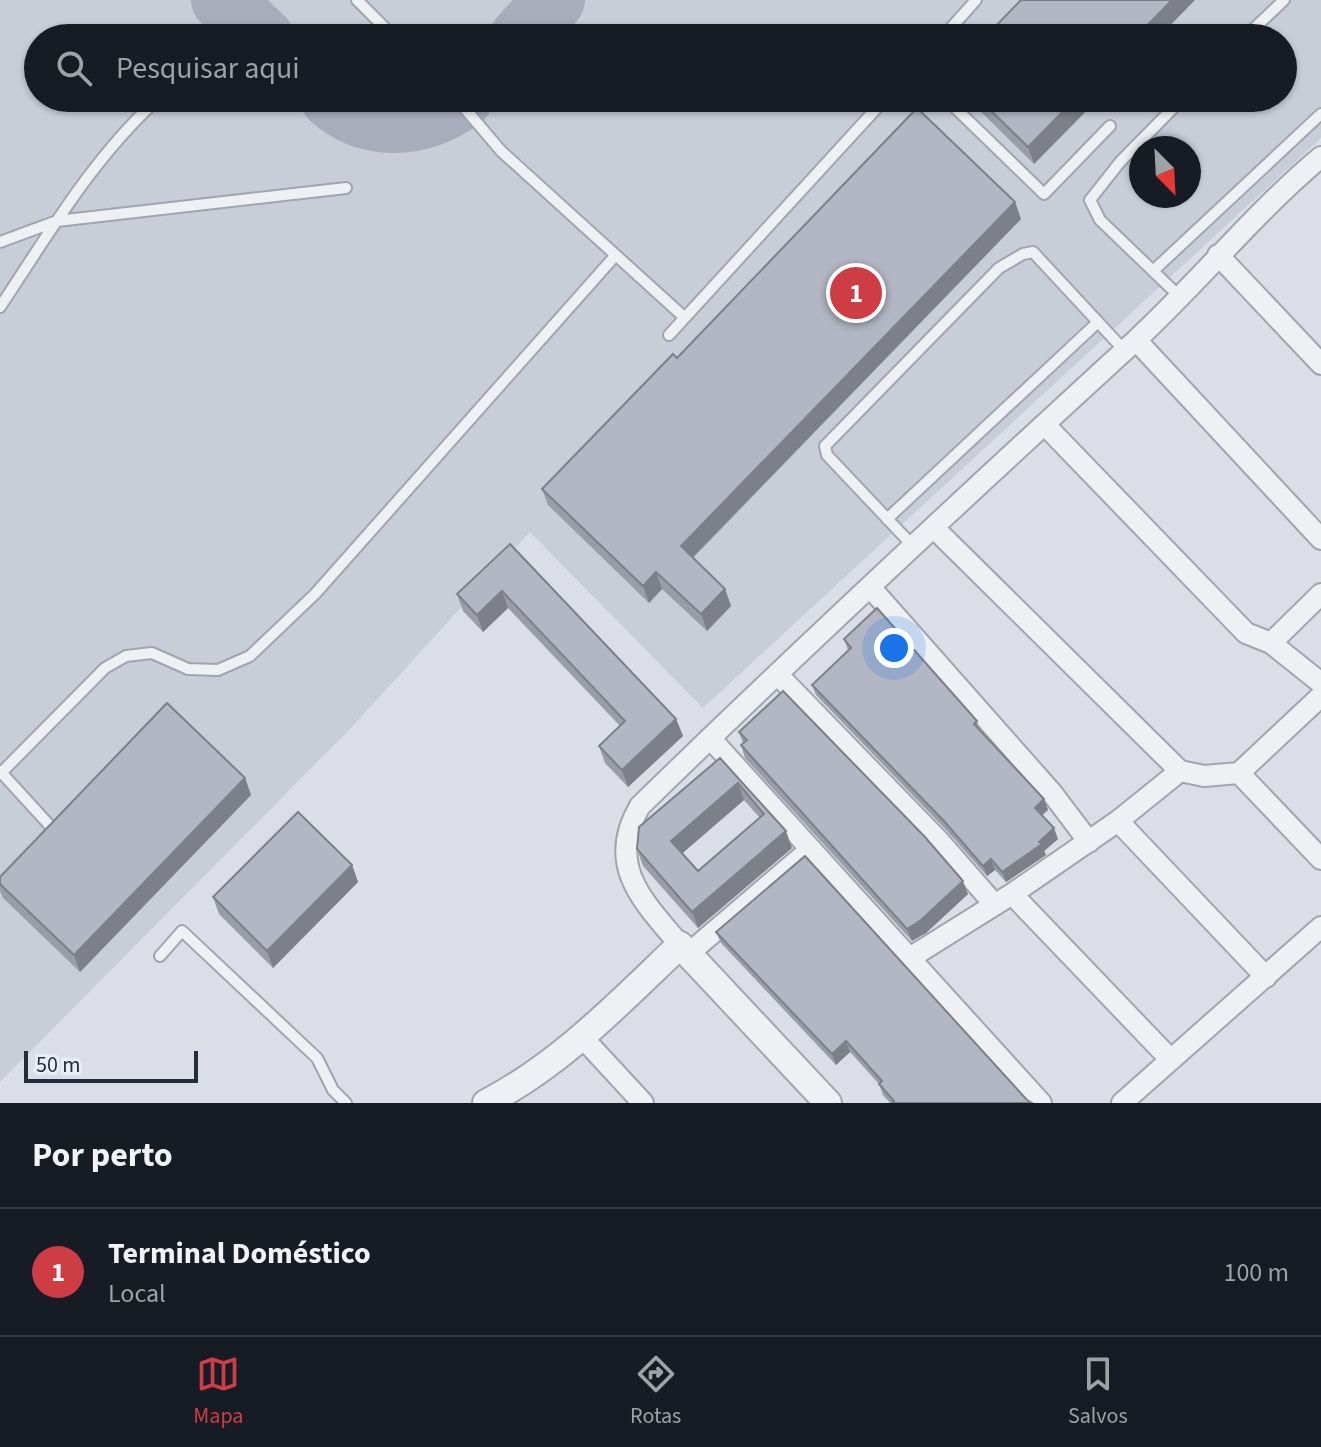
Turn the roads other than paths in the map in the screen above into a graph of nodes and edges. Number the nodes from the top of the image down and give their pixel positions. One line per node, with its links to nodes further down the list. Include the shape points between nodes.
1 (357, 0): 4 (lane)
2 (976, 0): 5 (lane)
3 (1284, 0): 6 (lane)
4 (381, 24)
5 (955, 24)
6 (1259, 24)
7 (143, 112): 16 (lane)
8 (468, 112): 19 (lane, via 501,151)
9 (873, 112): 23 (lane)
10 (959, 112): 13 (lane, via 1044,194)
11 (1169, 112): 20 (lane, via 1090,200 1100,220)
12 (1321, 114): 20 (lane)
13 (1110, 126)
14 (1318, 167): 18 (street)
15 (346, 188): 16 (lane)
16 (57, 221): 17 (lane); 22 (lane)
17 (0, 242)
18 (1218, 255): 21 (street); 27 (street)
19 (615, 256): 23 (lane); 41 (lane, via 315,594 250,656 218,670 188,669 152,653 126,656 105,668)
20 (1153, 271): 21 (lane)
21 (1179, 296): 26 (street)
22 (0, 307)
23 (684, 317): 25 (lane)
24 (1098, 322): 26 (lane); 29 (lane); 29 (lane, via 1033,252 999,268 825,446 827,455)
25 (669, 335)
26 (1130, 345): 28 (street); 31 (street)
27 (1321, 364)
28 (1045, 425): 30 (street); 35 (street, via 1246,633)
29 (887, 519): 32 (lane)
30 (934, 528): 32 (street); 40 (street)
31 (1321, 539)
32 (913, 546): 33 (street)
33 (870, 587): 36 (street); 45 (street)
34 (1321, 594): 35 (street)
35 (1271, 643): 37 (street)
36 (777, 674): 39 (street); 48 (street)
37 (1321, 683)
38 (1321, 696): 42 (street)
39 (710, 738): 46 (street); 50 (street, via 640,806 627,839 629,876)
40 (1180, 771): 42 (street, via 1204,776); 43 (street)
41 (0, 772): 44 (lane)
42 (1239, 773): 47 (street)
43 (1118, 821): 45 (street); 53 (street)
44 (52, 828)
45 (1089, 842): 48 (street)
46 (811, 849): 50 (street); 52 (street)
47 (1321, 859)
48 (1003, 900): 52 (street); 55 (street)
49 (1321, 927): 53 (street)
50 (684, 950): 54 (street); 59 (street)
51 (160, 956): 56 (lane, via 182,931 317,1058)
52 (908, 959): 60 (street)
53 (1266, 977): 55 (street)
54 (582, 1037): 57 (street); 58 (street)
55 (1170, 1059): 61 (street)
56 (346, 1103)
57 (486, 1103)
58 (643, 1103)
59 (828, 1103)
60 (1041, 1103)
61 (1122, 1103)

